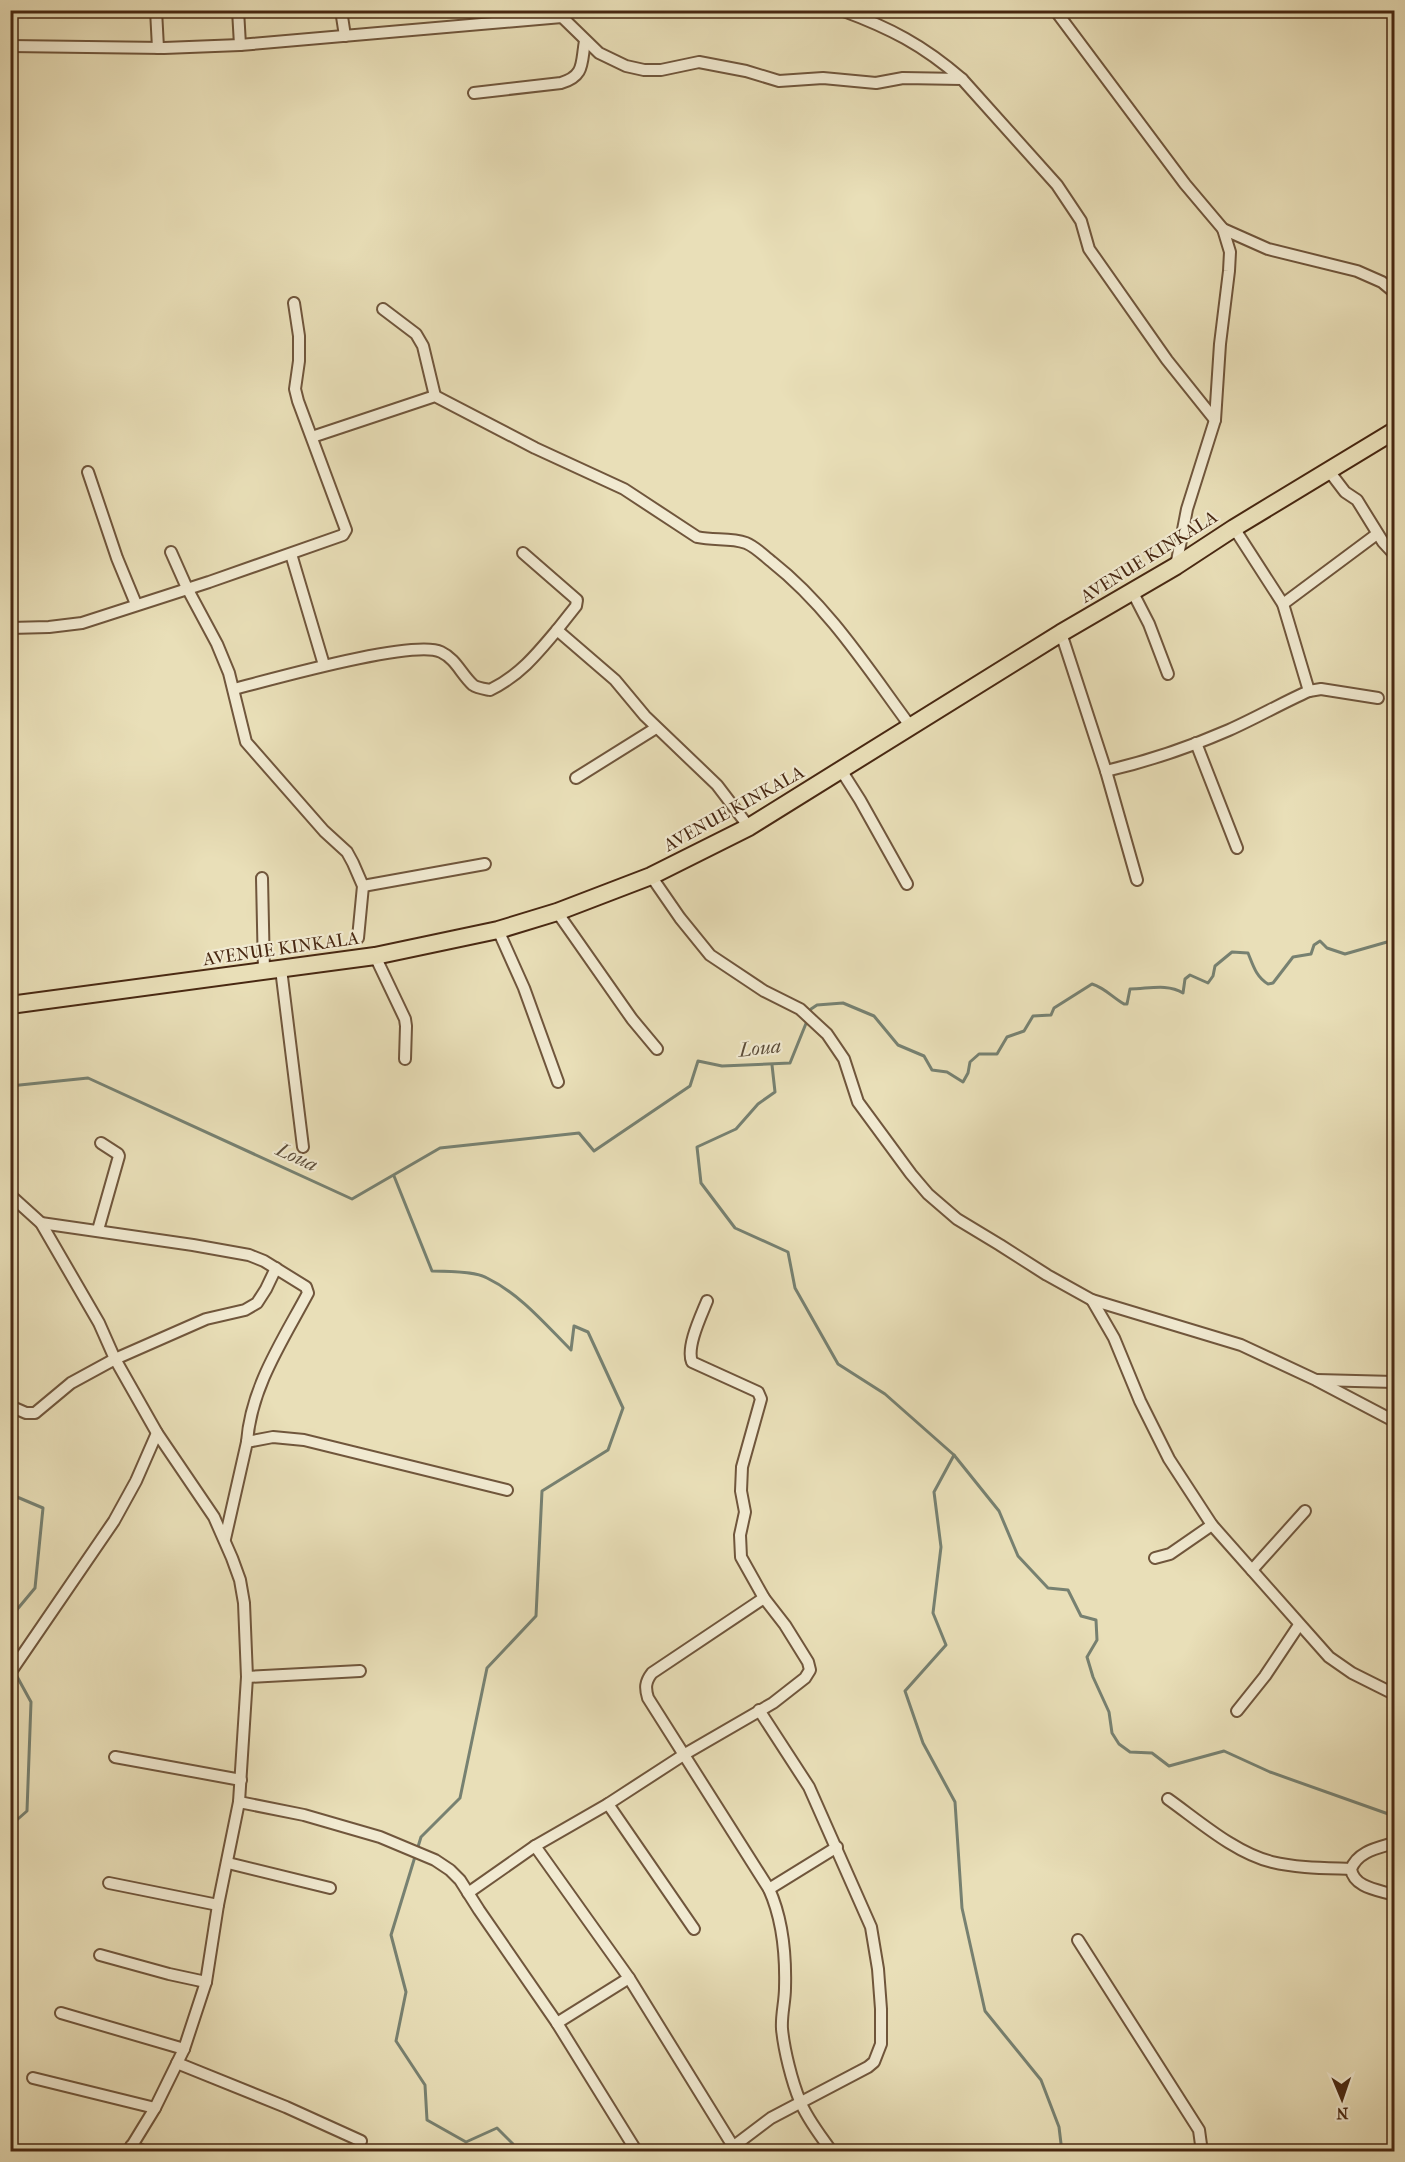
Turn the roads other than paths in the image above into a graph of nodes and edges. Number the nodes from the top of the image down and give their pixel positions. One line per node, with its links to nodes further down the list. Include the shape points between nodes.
1 (156, 10): 12 (street)
2 (238, 10): 10 (street)
3 (341, 10): 8 (street)
4 (550, 10): 7 (street)
5 (841, 10): 13 (street, via 907,38)
6 (1055, 10): 15 (street)
7 (562, 14): 8 (street); 9 (street)
8 (345, 36): 10 (street)
9 (585, 42): 13 (street, via 626,66 644,70 699,62 779,81 823,78 876,83 903,78); 14 (street, via 580,71 572,80)
10 (240, 45): 12 (street)
11 (10, 46): 12 (street)
12 (158, 48)
13 (962, 79): 20 (street, via 1057,185 1081,221 1089,249 1167,360)
14 (474, 93)
15 (1223, 229): 16 (street, via 1268,249 1357,271); 20 (street, via 1230,261)
16 (1395, 292)
17 (294, 303): 22 (street, via 299,336 295,389)
18 (382, 309): 19 (street, via 417,334)
19 (435, 396): 22 (street); 44 (street, via 624,489 697,537 711,541 732,538 749,544 829,616)
20 (1215, 420): 31 (street, via 1187,508)
21 (1395, 431): 23 (main road, AVENUE KINKALA)
22 (312, 437): 29 (street, via 346,531 338,538)
23 (1329, 471): 25 (main road, AVENUE KINKALA); 26 (street, via 1345,492 1357,500)
24 (88, 472): 34 (street)
25 (1234, 528): 31 (main road, AVENUE KINKALA); 35 (street)
26 (1377, 534): 30 (street); 35 (street)
27 (171, 552): 32 (street)
28 (523, 553): 37 (street, via 577,600)
29 (291, 554): 32 (street); 39 (street)
30 (1395, 554)
31 (1176, 566): 33 (main road, AVENUE KINKALA)
32 (187, 588): 34 (street); 41 (street, via 217,644)
33 (1132, 591): 38 (main road, AVENUE KINKALA); 40 (street)
34 (136, 604): 36 (street, via 82,623)
35 (1283, 604): 42 (street)
36 (10, 628)
37 (556, 630): 39 (street, via 510,680 490,690 474,686 458,665 440,652 423,650); 45 (street, via 615,680)
38 (1061, 633): 44 (main road, AVENUE KINKALA); 48 (street)
39 (324, 665): 41 (street)
40 (1168, 674)
41 (234, 689): 57 (street, via 246,742 347,852)
42 (1309, 691): 43 (street, via 1320,689); 46 (street)
43 (1378, 698)
44 (911, 727): 47 (main road, AVENUE KINKALA)
45 (656, 728): 49 (street); 50 (street, via 717,785)
46 (1196, 743): 48 (street); 51 (street)
47 (841, 770): 50 (main road, AVENUE KINKALA); 56 (street)
48 (1106, 771): 55 (street)
49 (576, 778)
50 (749, 827): 53 (main road, AVENUE KINKALA)
51 (1237, 848)
52 (485, 864): 57 (street)
53 (651, 876): 58 (main road, AVENUE KINKALA); 73 (street, via 710,954 764,991 800,1009 827,1034 844,1059 858,1102 928,1194 957,1220)
54 (262, 878): 62 (street)
55 (1137, 880)
56 (907, 884)
57 (363, 886): 60 (street)
58 (557, 912): 59 (main road, AVENUE KINKALA); 64 (street)
59 (498, 930): 61 (main road, AVENUE KINKALA); 66 (street)
60 (358, 938)
61 (375, 956): 62 (main road, AVENUE KINKALA); 65 (street, via 405,1019)
62 (273, 971): 63 (main road, AVENUE KINKALA); 68 (street)
63 (10, 1005)
64 (657, 1049)
65 (405, 1059)
66 (558, 1082)
67 (100, 1143): 71 (street, via 119,1156)
68 (303, 1147)
69 (10, 1195): 70 (street)
70 (41, 1223): 71 (street); 75 (street, via 99,1323)
71 (98, 1230): 72 (street, via 249,1256)
72 (276, 1268): 75 (street, via 257,1303 245,1310 206,1319); 81 (street, via 306,1287 308,1293 257,1391)
73 (1092, 1300): 76 (street, via 1241,1345); 84 (street, via 1169,1459)
74 (707, 1301): 88 (street, via 696,1327 690,1359 758,1392 761,1400 742,1467 745,1512 740,1546 741,1557)
75 (115, 1359): 78 (street, via 70,1383 35,1413); 80 (street)
76 (1316, 1380): 77 (street); 79 (street)
77 (1395, 1382)
78 (10, 1406)
79 (1395, 1421)
80 (157, 1433): 85 (street); 91 (street, via 114,1521)
81 (247, 1442): 82 (street, via 273,1437 304,1440); 85 (street)
82 (507, 1490)
83 (1305, 1511): 87 (street)
84 (1212, 1525): 86 (street, via 1170,1554); 87 (street)
85 (225, 1539): 92 (street, via 244,1603)
86 (1155, 1558)
87 (1252, 1570): 89 (street)
88 (764, 1598): 94 (street, via 810,1670 787,1694); 96 (street, via 648,1678 648,1698)
89 (1299, 1626): 93 (street, via 1329,1657); 95 (street)
90 (360, 1671): 92 (street)
91 (10, 1673)
92 (247, 1677): 98 (street)
93 (1395, 1694)
94 (759, 1710): 96 (street); 104 (street, via 808,1787)
95 (1237, 1711)
96 (685, 1754): 101 (street); 109 (street)
97 (115, 1757): 98 (street)
98 (242, 1780): 100 (street)
99 (1168, 1799): 106 (street, via 1255,1857 1284,1865)
100 (239, 1802): 105 (street); 110 (street, via 304,1815 380,1837 435,1860 450,1870)
101 (608, 1804): 103 (street); 113 (street)
102 (1395, 1843): 106 (street, via 1366,1852)
103 (535, 1846): 110 (street); 116 (street)
104 (837, 1847): 109 (street); 123 (street, via 871,1927 880,1989 881,2044 874,2062)
105 (228, 1863): 108 (street); 112 (street)
106 (1351, 1869): 111 (street, via 1354,1879 1362,1884)
107 (109, 1883): 112 (street)
108 (330, 1888)
109 (769, 1888): 123 (street, via 781,1920 785,1989 782,2030)
110 (468, 1893): 119 (street)
111 (1395, 1894)
112 (218, 1905): 117 (street)
113 (694, 1929)
114 (1078, 1940): 131 (street, via 1199,2130)
115 (100, 1955): 117 (street)
116 (630, 1978): 119 (street); 127 (street)
117 (206, 1982): 120 (street)
118 (61, 2013): 120 (street)
119 (557, 2022): 129 (street)
120 (184, 2049): 121 (street)
121 (177, 2063): 124 (street); 125 (street)
122 (33, 2078): 124 (street)
123 (800, 2102): 127 (street, via 771,2118); 130 (street)
124 (155, 2108): 126 (street)
125 (361, 2141)
126 (130, 2149): 128 (street)
127 (732, 2150)
128 (146, 2151)
129 (637, 2151)
130 (832, 2151)
131 (1202, 2151)

